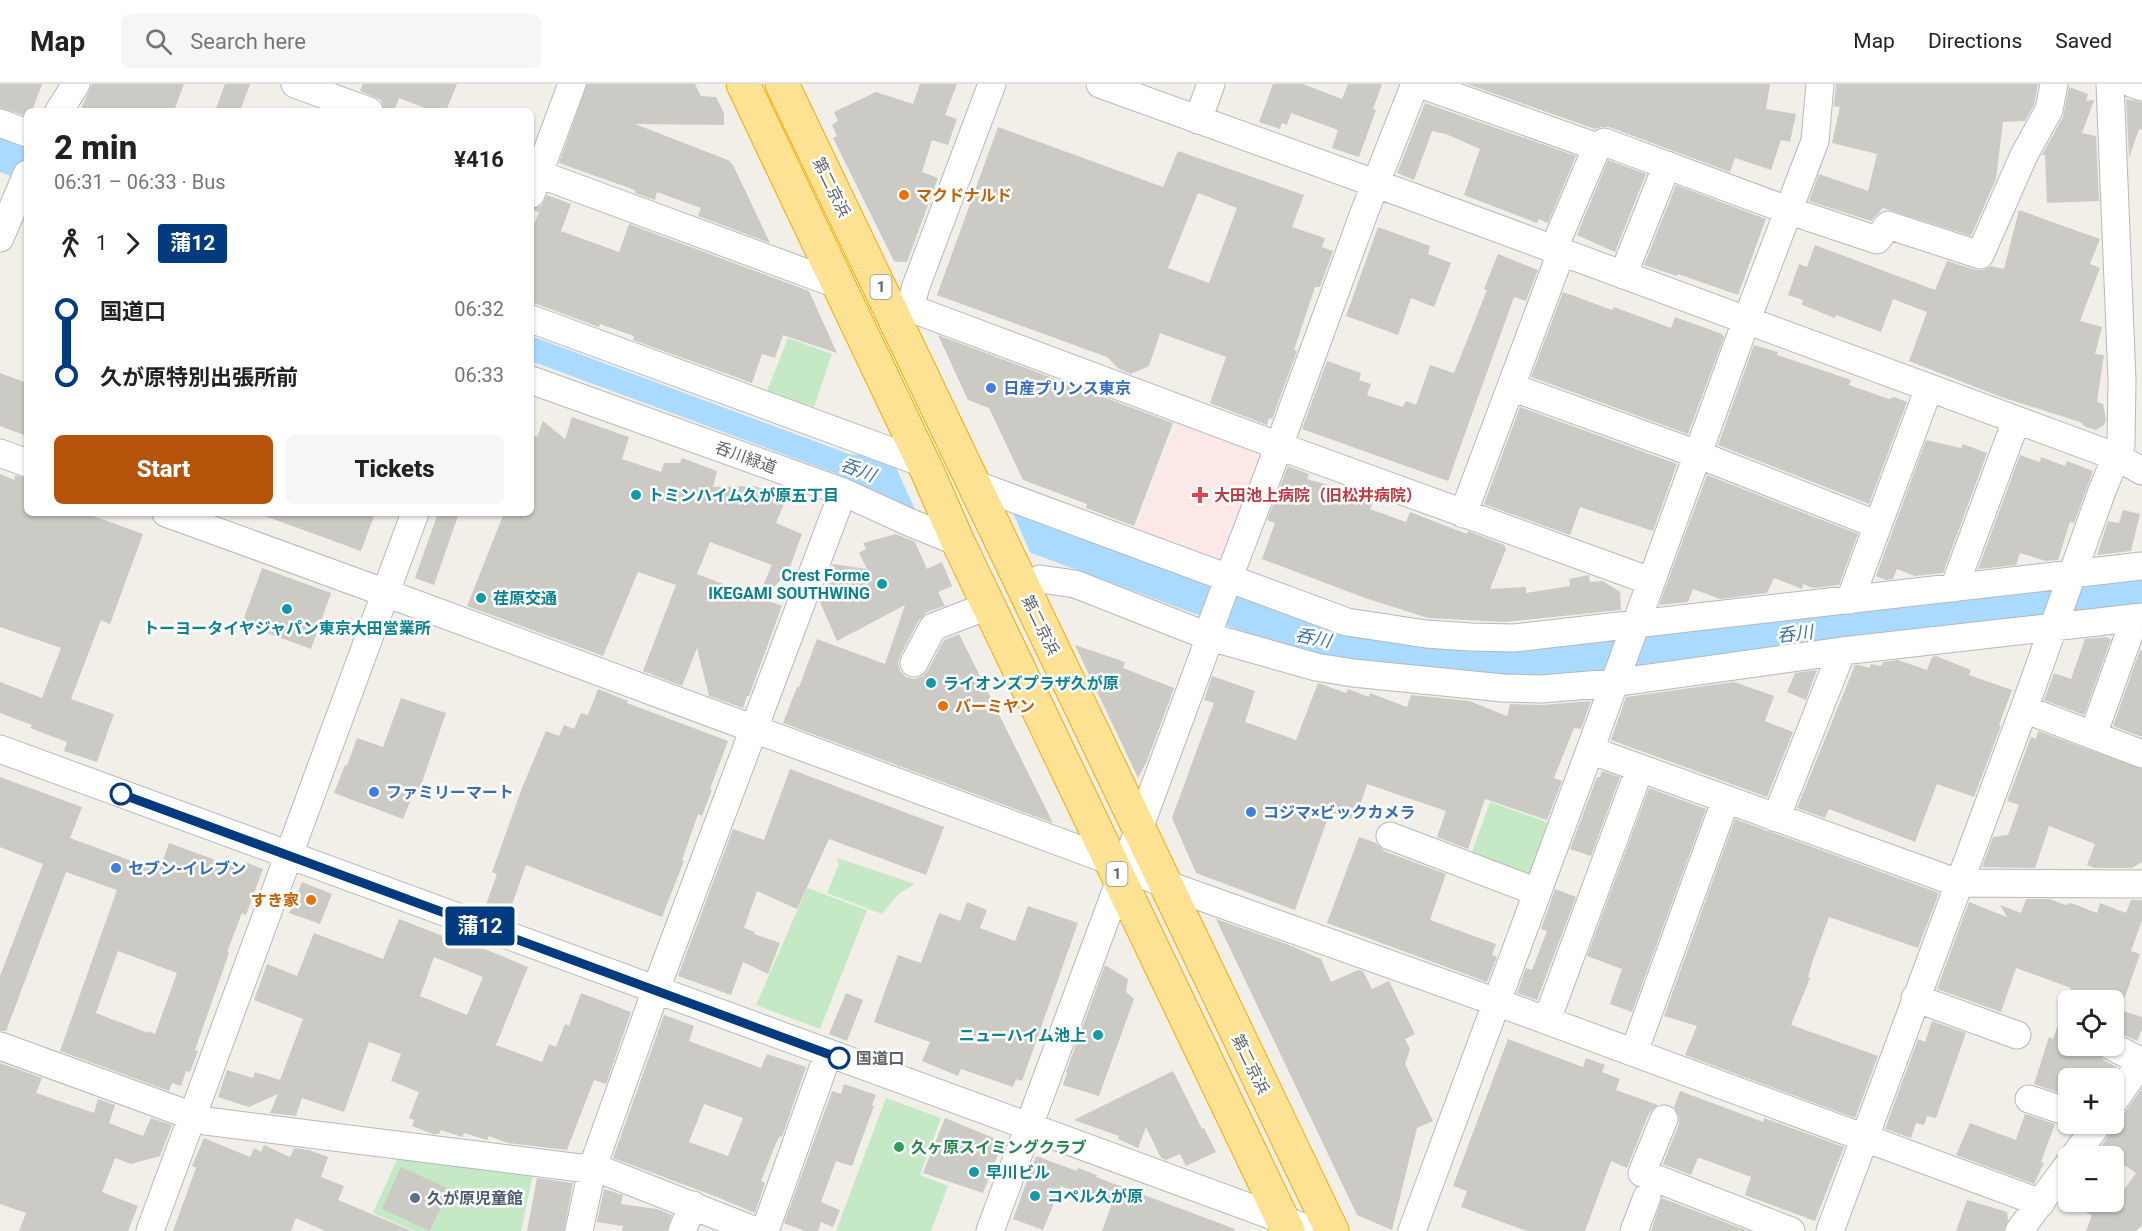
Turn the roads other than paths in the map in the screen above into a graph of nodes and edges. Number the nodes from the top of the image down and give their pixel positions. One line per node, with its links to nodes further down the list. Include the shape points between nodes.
1 (76, 84): 16 (street)
2 (295, 84): 17 (street)
3 (572, 84): 23 (street)
4 (743, 84): 30 (highway, 1)
5 (782, 84): 31 (highway, 第二京浜 / 1)
6 (993, 84): 31 (street, via 916,286)
7 (1100, 84): 18 (street)
8 (1211, 84): 18 (street)
9 (1415, 84): 25 (street)
10 (1420, 84): 21 (street)
11 (1820, 84): 26 (street, via 1815,141)
12 (2054, 84): 26 (street, via 2049,110 2024,155 1980,255 1888,225 1877,240)
13 (2110, 84): 34 (street)
14 (2133, 84): 15 (street)
15 (2142, 87)
16 (61, 108)
17 (361, 108)
18 (1198, 120): 25 (street)
19 (0, 123): 20 (street)
20 (24, 132)
21 (1597, 147): 22 (street, via 1604,142); 28 (street)
22 (1667, 165): 26 (street); 29 (street)
23 (534, 179): 30 (street)
24 (20, 184): 27 (street)
25 (1377, 185): 28 (street); 39 (street)
26 (1790, 211): 33 (street)
27 (0, 238)
28 (1557, 251): 29 (street); 36 (street)
29 (1623, 275): 33 (street)
30 (839, 285): 44 (highway, 1)
31 (902, 312): 39 (street); 46 (highway, 第二京浜 / 1)
32 (534, 319): 44 (street)
33 (1746, 320): 37 (street); 41 (street)
34 (2132, 376): 42 (street)
35 (534, 381): 47 (street, 呑川緑道)
36 (1511, 387): 41 (street); 48 (street)
37 (1929, 388): 38 (street); 51 (street)
38 (2016, 421): 42 (street); 58 (street)
39 (1279, 446): 48 (street); 55 (street)
40 (0, 453): 43 (street)
41 (1697, 454): 51 (street); 56 (street)
42 (2117, 457): 45 (street); 54 (street)
43 (24, 462)
44 (926, 468): 52 (highway, 1)
45 (2142, 471)
46 (976, 488): 55 (street); 57 (highway, 第二京浜 / 1)
47 (843, 492): 52 (street, 呑川緑道); 70 (street)
48 (1463, 514): 56 (street)
49 (173, 516): 59 (street)
50 (414, 516): 59 (street)
51 (1878, 525): 60 (street)
52 (956, 535): 61 (highway, 1)
53 (2142, 566): 54 (street)
54 (2071, 577): 58 (street); 64 (street)
55 (1227, 581): 63 (street, via 1347,622 1426,634 1514,638); 65 (street)
56 (1650, 581): 63 (street)
57 (1022, 586): 65 (street, via 1040,579 1075,584); 78 (highway, 第二京浜 / 1)
58 (1954, 588): 60 (street)
59 (386, 593): 70 (street); 80 (street)
60 (1851, 600): 63 (street)
61 (990, 605): 67 (street, via 933,627); 81 (highway, 1)
62 (2139, 617): 64 (street); 71 (street)
63 (1634, 626): 68 (street)
64 (2053, 626): 66 (street); 69 (street)
65 (1211, 630): 68 (street, via 1316,667 1353,673 1541,689); 78 (street)
66 (1842, 651): 68 (street); 77 (street)
67 (914, 663)
68 (1615, 677): 73 (street)
69 (2024, 708): 71 (street); 82 (street)
70 (754, 730): 81 (street); 86 (street)
71 (2093, 735): 74 (street)
72 (0, 749): 80 (street)
73 (1590, 750): 75 (street); 85 (street)
74 (2142, 754)
75 (1640, 768): 76 (street); 89 (street)
76 (1726, 799): 77 (street); 92 (street)
77 (1776, 818): 82 (street)
78 (1138, 828): 81 (street); 83 (highway, 第二京浜 / 1)
79 (1390, 836): 85 (street)
80 (289, 856): 86 (street); 99 (street)
81 (1119, 869): 83 (street); 101 (street); 108 (highway, 1)
82 (1958, 883): 84 (street); 87 (street)
83 (1165, 884): 88 (street); 116 (highway, 第二京浜 / 1)
84 (2142, 884)
85 (1537, 892): 88 (street)
86 (656, 991): 93 (street); 103 (street)
87 (1916, 998): 90 (street); 102 (street)
88 (1496, 1002): 89 (street); 117 (street)
89 (1547, 1020): 92 (street)
90 (2017, 1035)
91 (0, 1046): 99 (street)
92 (1634, 1052): 102 (street)
93 (828, 1054): 101 (street); 113 (street)
94 (2122, 1056): 95 (street)
95 (2139, 1072): 96 (street)
96 (2124, 1089)
97 (2029, 1099): 98 (street)
98 (2058, 1109)
99 (192, 1117): 103 (street); 109 (street)
100 (1664, 1119): 119 (street, via 1642,1173)
101 (1028, 1127): 108 (street); 114 (street)
102 (1864, 1137): 106 (street); 120 (street, via 1856,1173)
103 (592, 1170): 107 (street); 110 (street)
104 (2058, 1180): 106 (street)
105 (1647, 1197): 118 (street)
106 (2042, 1203): 121 (street)
107 (693, 1205): 111 (street); 112 (street)
108 (1285, 1225): 115 (street)
109 (150, 1231)
110 (579, 1231)
111 (682, 1231)
112 (756, 1231)
113 (765, 1231)
114 (990, 1231)
115 (1314, 1231)
116 (1332, 1231)
117 (1412, 1231)
118 (1634, 1231)
119 (1791, 1231)
120 (1830, 1231)
121 (2019, 1231)

